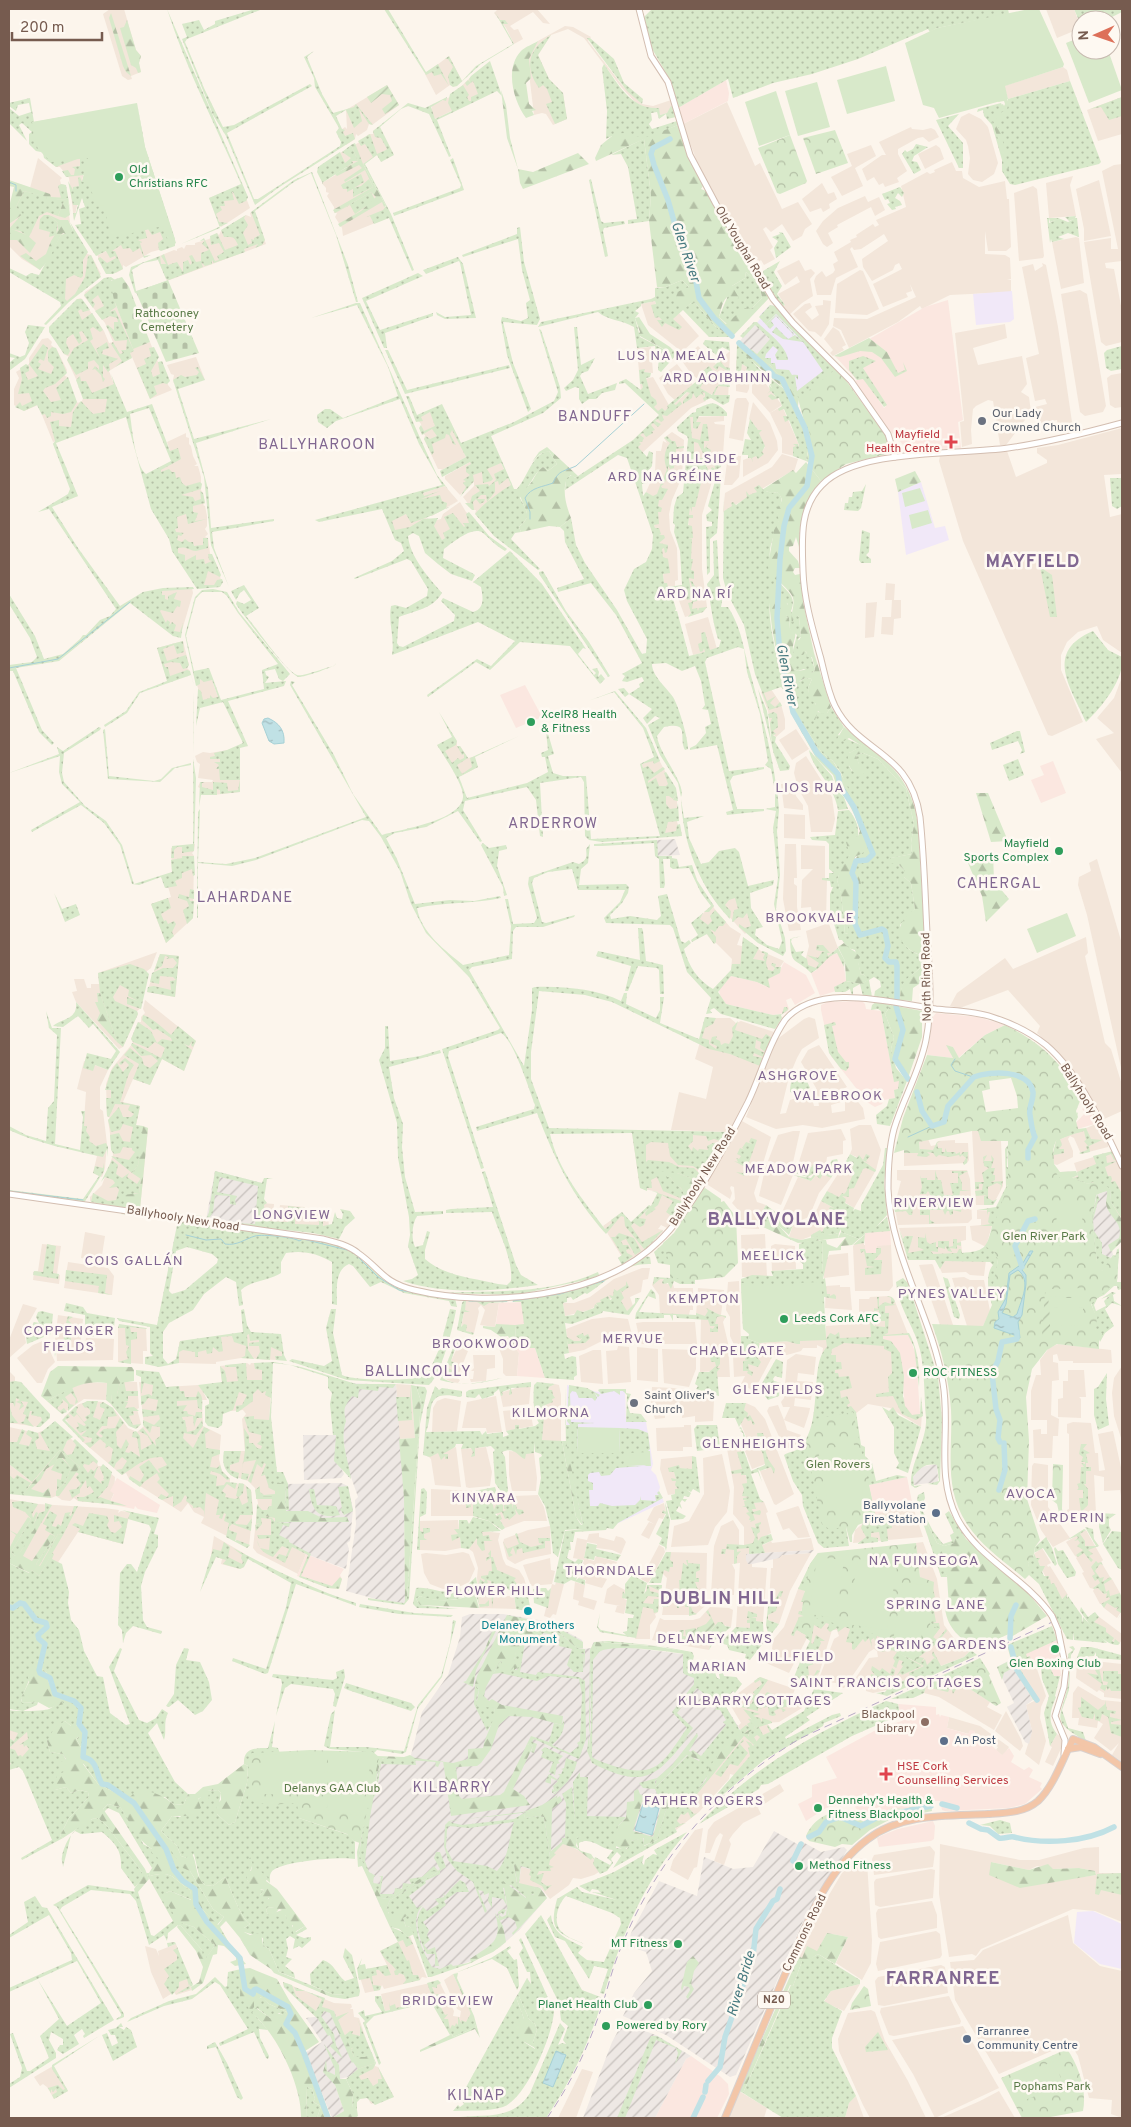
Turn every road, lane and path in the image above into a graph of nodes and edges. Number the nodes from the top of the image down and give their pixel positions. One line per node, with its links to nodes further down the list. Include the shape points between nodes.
1 (640, 9): 3 (main road, Old Youghal Road, via 651,56 668,82 690,155 712,198 773,299 851,381 888,434)
2 (1122, 423): 3 (main road, North Ring Road, via 1010,448)
3 (895, 457): 5 (main road, North Ring Road, via 842,470 818,489 803,521 804,581 807,605 836,709 853,730 897,766 916,798 922,843)
4 (921, 1006): 5 (main road); 6 (main road); 8 (main road, Ballyhooly New Road, via 869,999 824,999 799,1006 785,1020 740,1116 676,1221 649,1250 624,1266 588,1282 547,1292 515,1297 460,1296 400,1285 378,1272 359,1253 324,1239)
5 (929, 1007): 6 (main road, North Ring Road); 7 (main road, Ballyhooly Road, via 994,1018 1047,1046 1070,1073 1094,1110)
6 (928, 1028): 9 (main road, North Ring Road, bridge, via 922,1056 894,1130 889,1164 889,1196 897,1241 942,1377 946,1406 946,1486 958,1520 972,1539 1030,1590 1052,1616 1066,1669 1064,1687 1055,1711)
7 (1122, 1166)
8 (9, 1194)
9 (1059, 1728): 10 (main road); 12 (main road, North Ring Road)
10 (1073, 1738): 11 (main road); 12 (highway, N20); 13 (highway)
11 (1085, 1748): 12 (highway); 13 (highway)
12 (1066, 1751): 15 (highway, Commons Road / N20, via 1048,1787 1035,1804 1020,1811 908,1820 863,1842 845,1860 810,1915)
13 (1103, 1756): 14 (highway)
14 (1122, 1768)
15 (738, 2084): 16 (highway, Commons Road / N20); 17 (highway, Commons Road / N20)
16 (720, 2118)
17 (724, 2118)

